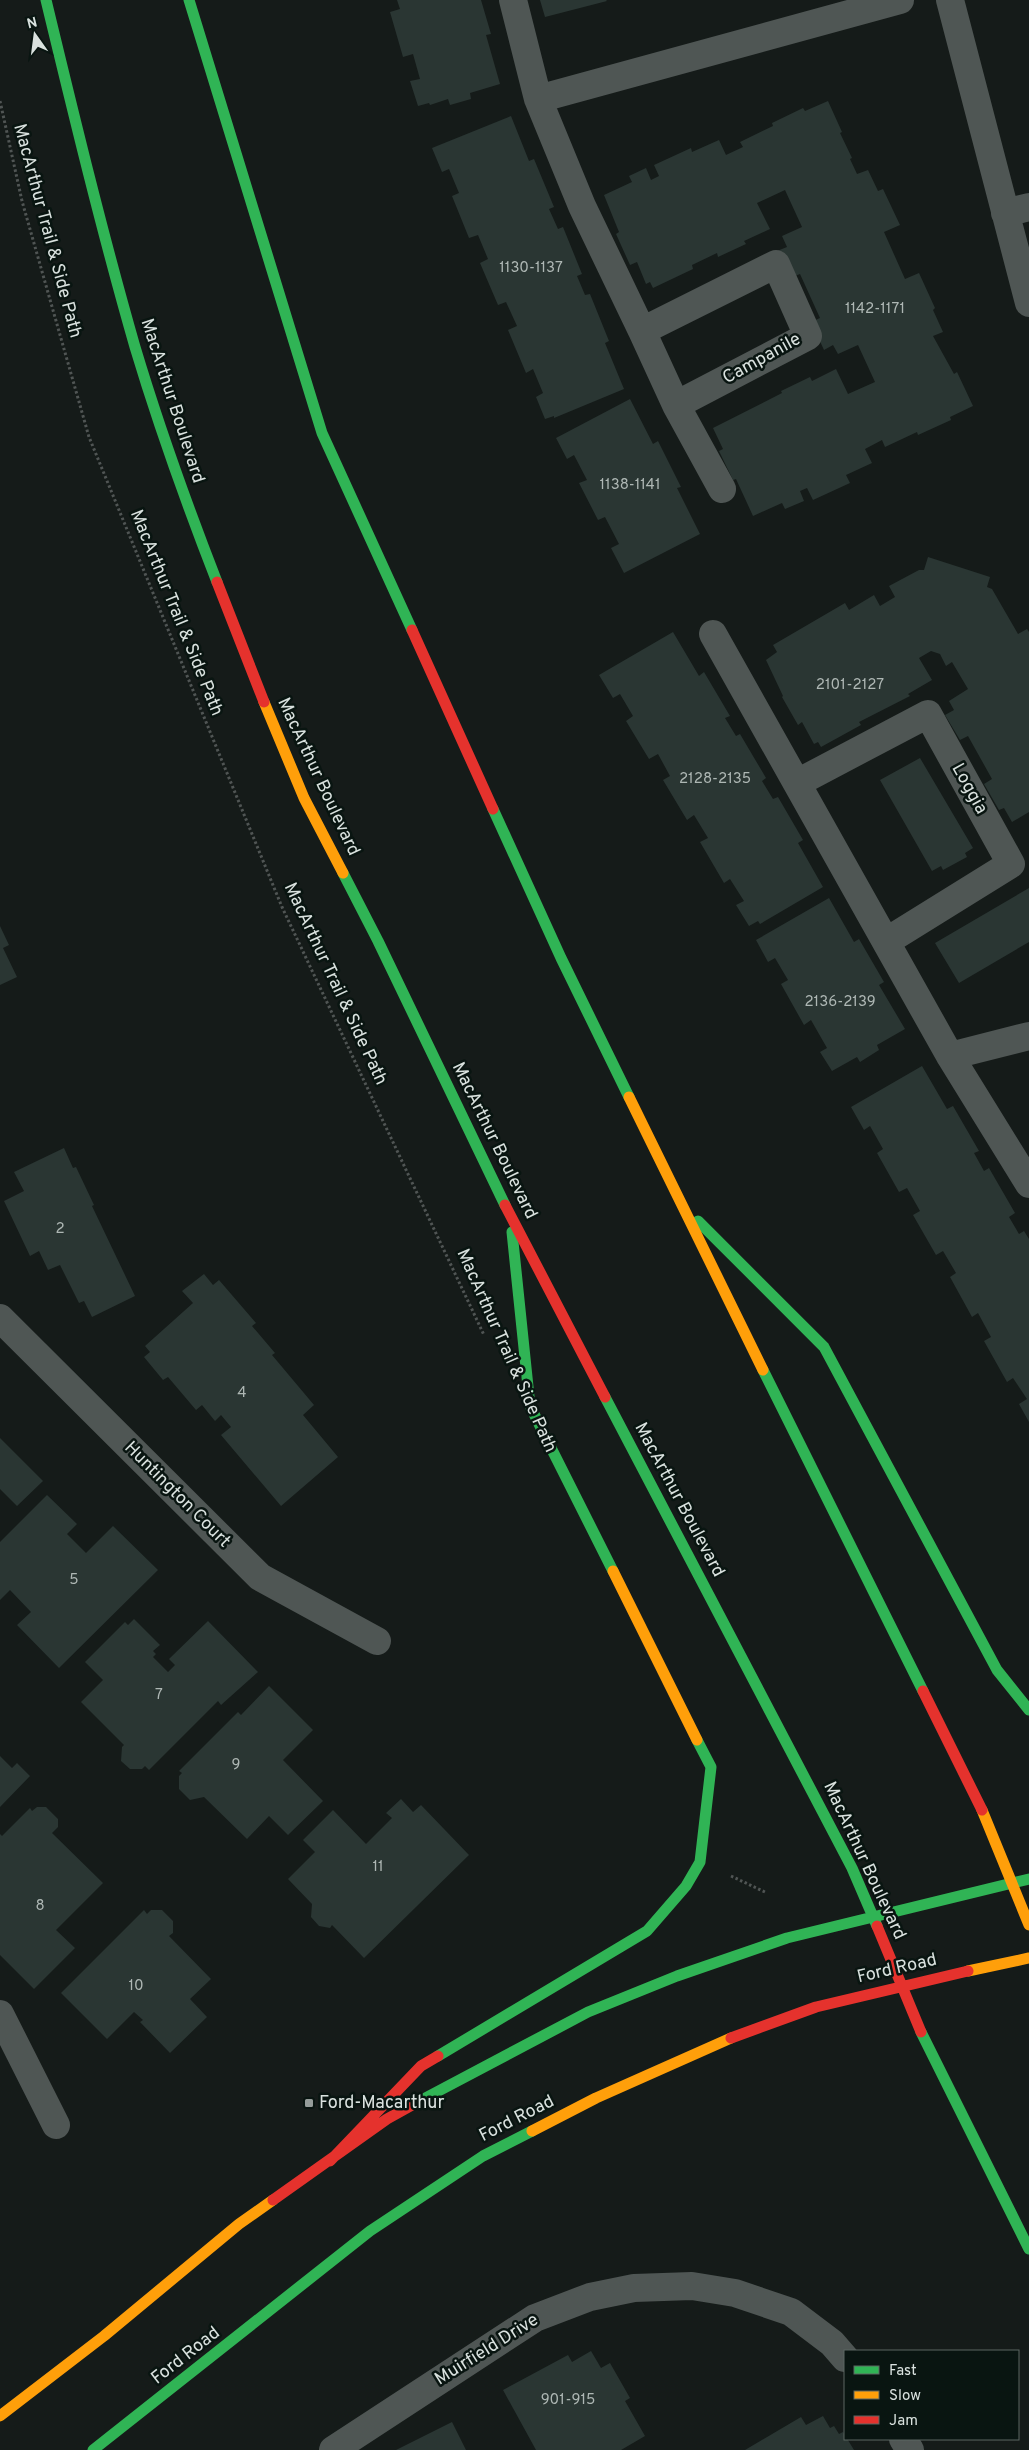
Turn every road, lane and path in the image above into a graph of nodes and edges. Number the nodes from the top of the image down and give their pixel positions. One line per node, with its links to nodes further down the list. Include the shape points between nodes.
1 (46, 0): 20 (main road, MacArthur Boulevard, via 92,192 136,349 180,484 244,654 304,798 378,941)
2 (189, 0): 19 (main road, via 322,434 561,958)
3 (513, 0): 6 (street)
4 (900, 0): 6 (street)
5 (950, 0): 8 (street)
6 (538, 99): 10 (street, via 582,206)
7 (0, 101): 22 (path, MacArthur Trail & Side Path, via 22,201 89,437 282,907)
8 (1017, 210): 9 (street)
9 (1029, 303)
10 (642, 331): 11 (street); 11 (street, Campanile, via 776,264 808,336)
11 (676, 405): 12 (street)
12 (722, 489)
13 (713, 634): 14 (street)
14 (798, 783): 15 (street); 15 (street, Loggia, via 928,714 1011,864)
15 (887, 941): 17 (street)
16 (1029, 1036): 17 (street)
17 (950, 1056): 18 (street)
18 (1029, 1184)
19 (681, 1204): 24 (main road, via 824,1347 997,1670); 27 (main road, via 990,1826)
20 (511, 1218): 29 (main road, MacArthur Boulevard, via 844,1852); 35 (main road, via 530,1406 711,1767 700,1862 686,1886 648,1931 421,2066)
21 (0, 1318): 23 (street, Huntington Court, via 260,1577)
22 (487, 1341)
23 (377, 1641)
24 (1029, 1710)
25 (725, 1873): 28 (path)
26 (1029, 1879): 27 (main road)
27 (1013, 1884): 29 (main road); 30 (main road)
28 (767, 1893)
29 (874, 1917): 32 (main road, MacArthur Boulevard); 35 (main road, via 786,1938 677,1976 588,2012 395,2115)
30 (1029, 1925)
31 (1029, 1958): 32 (main road, Ford Road)
32 (901, 1986): 36 (main road, MacArthur Boulevard, via 931,2056); 39 (main road, Ford Road, via 816,2007 725,2040 596,2098 483,2156 370,2231)
33 (0, 2014): 34 (street)
34 (56, 2125)
35 (330, 2161): 38 (main road, via 239,2224 104,2336)
36 (1029, 2249)
37 (844, 2357): 40 (street, Muirfield Drive, via 832,2343 791,2312 735,2292 692,2286 634,2288 590,2297 535,2318)
38 (0, 2416)
39 (93, 2450)
40 (333, 2450)

